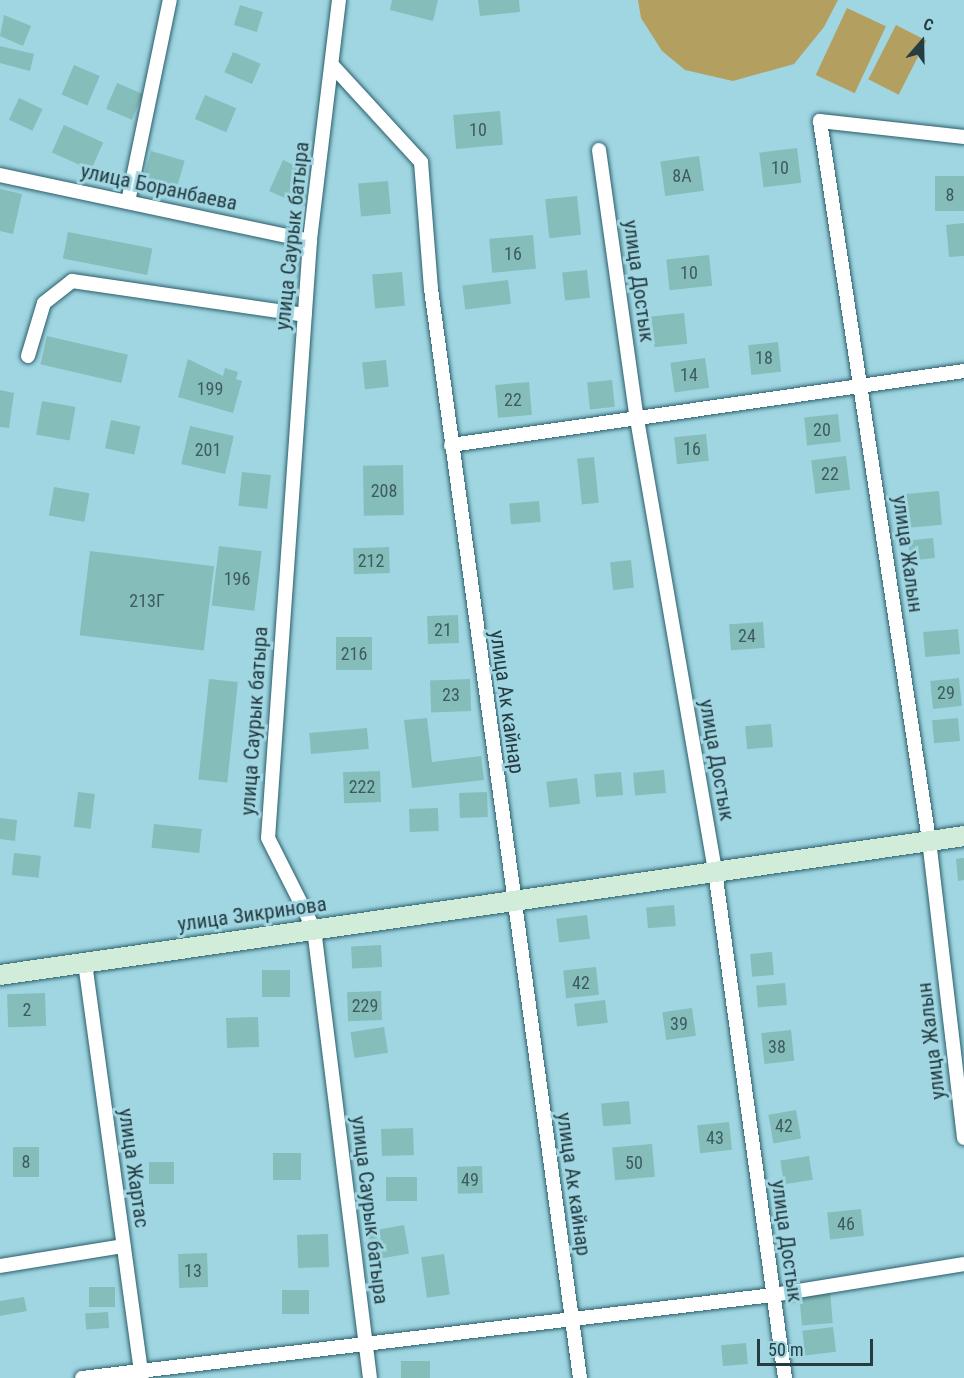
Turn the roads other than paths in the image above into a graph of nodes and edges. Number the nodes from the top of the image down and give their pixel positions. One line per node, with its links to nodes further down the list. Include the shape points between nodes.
1 (170, 0): 8 (street)
2 (339, 0): 4 (street, улица Саурык батыра, via 331,36)
3 (348, 0): 4 (street, улица Саурык батыра)
4 (333, 59): 9 (street, улица Саурык батыра); 15 (street, улица Ак кайнар, via 421,162)
5 (964, 137): 13 (street, улица Жалын, via 820,121)
6 (599, 150): 14 (street, улица Достык)
7 (0, 175): 8 (street, улица Боранбаева)
8 (128, 202): 9 (street, улица Боранбаева)
9 (310, 241): 10 (street, улица Саурык батыра)
10 (304, 315): 11 (street, via 72,281 44,303); 20 (street, улица Саурык батыра, via 268,838)
11 (28, 356)
12 (964, 371): 13 (street)
13 (860, 386): 14 (street); 17 (street, улица Жалын)
14 (638, 419): 15 (street); 18 (street, улица Достык)
15 (452, 445): 19 (street, улица Ак кайнар)
16 (964, 836): 17 (street, улица Зикринова)
17 (929, 840): 18 (street, улица Зикринова); 23 (street, улица Жалын)
18 (715, 871): 19 (street, улица Зикринова); 27 (street, улица Достык)
19 (512, 901): 20 (street, улица Зикринова); 28 (street, улица Ак кайнар)
20 (314, 929): 21 (street, улица Зикринова); 29 (street, улица Саурык батыра)
21 (85, 963): 22 (street, улица Зикринова); 24 (street, улица Жартас)
22 (0, 975)
23 (964, 1138)
24 (123, 1246): 26 (street); 30 (street, улица Жартас)
25 (964, 1264): 27 (street)
26 (0, 1266)
27 (773, 1295): 28 (street); 34 (street, улица Достык)
28 (572, 1317): 29 (street); 33 (street, улица Ак кайнар)
29 (366, 1343): 30 (street); 32 (street, улица Саурык батыра)
30 (141, 1374): 31 (street)
31 (82, 1378)
32 (370, 1378)
33 (580, 1378)
34 (785, 1378)

